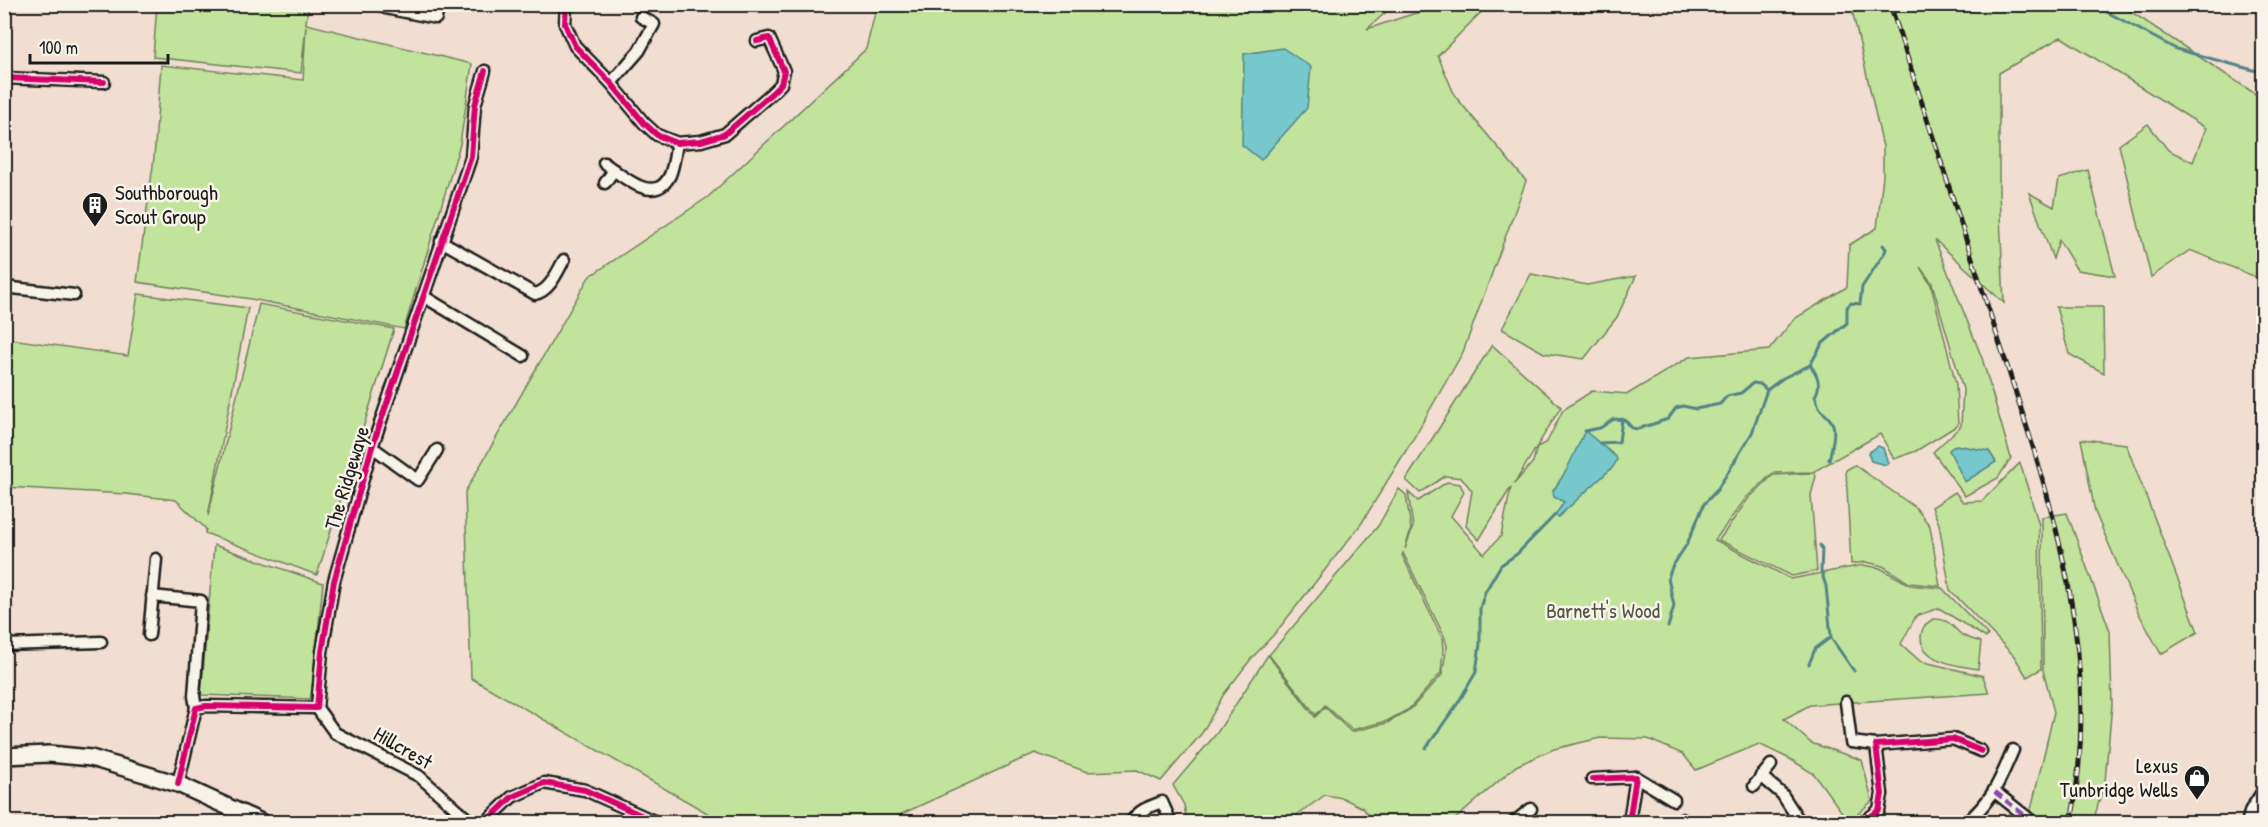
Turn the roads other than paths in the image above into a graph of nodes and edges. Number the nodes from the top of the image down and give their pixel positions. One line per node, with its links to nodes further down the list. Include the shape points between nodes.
1 (386, 4): 2 (street, via 385,8 436,18)
2 (439, 4)
3 (566, 4): 9 (street, via 566,24 575,46)
4 (641, 17): 9 (street, via 654,24 639,51)
5 (757, 41): 10 (street, via 769,38 784,71 781,84 725,134)
6 (485, 71): 14 (street, The Ridgewaye, via 475,105 471,157)
7 (4, 78): 8 (street)
8 (104, 82)
9 (611, 83): 10 (street, via 657,135)
10 (677, 143): 12 (street, via 671,173 658,188 638,187)
11 (604, 163): 12 (street)
12 (614, 170): 13 (street)
13 (605, 183)
14 (441, 242): 15 (street, via 535,294 547,288); 18 (street, The Ridgewaye)
15 (564, 260)
16 (4, 286): 17 (street)
17 (74, 295)
18 (423, 296): 19 (street); 20 (street, The Ridgewaye)
19 (523, 356)
20 (372, 447): 21 (street, via 418,480); 29 (street, The Ridgewaye, via 334,581)
21 (437, 450)
22 (156, 559): 23 (street)
23 (152, 596): 24 (street); 28 (street, via 201,601)
24 (149, 635)
25 (102, 642): 26 (street)
26 (4, 645)
27 (1846, 702): 30 (street, via 1851,742)
28 (196, 708): 29 (street); 38 (street)
29 (317, 708): 45 (street, Hillcrest, via 336,734 419,776)
30 (1876, 745): 32 (street, via 1953,740); 53 (street, via 1882,794 1879,810)
31 (2013, 750): 40 (street)
32 (1981, 752)
33 (4, 756): 38 (street, via 50,754 91,758)
34 (1771, 765): 35 (street)
35 (1761, 776): 39 (street); 52 (street, via 1782,794)
36 (1636, 777): 37 (street); 42 (street); 51 (street)
37 (1592, 779)
38 (178, 784): 44 (street)
39 (1754, 786)
40 (1995, 792): 54 (street); 55 (street)
41 (2264, 794): 56 (street)
42 (1674, 800)
43 (1531, 809): 50 (street)
44 (261, 822)
45 (471, 822)
46 (486, 822): 47 (street, via 512,797 544,783 585,790)
47 (656, 822)
48 (1131, 822): 49 (street, via 1144,808 1162,802)
49 (1171, 822)
50 (1514, 822)
51 (1629, 822)
52 (1800, 822)
53 (1864, 822)
54 (1967, 822)
55 (2028, 822)
56 (2250, 822)

